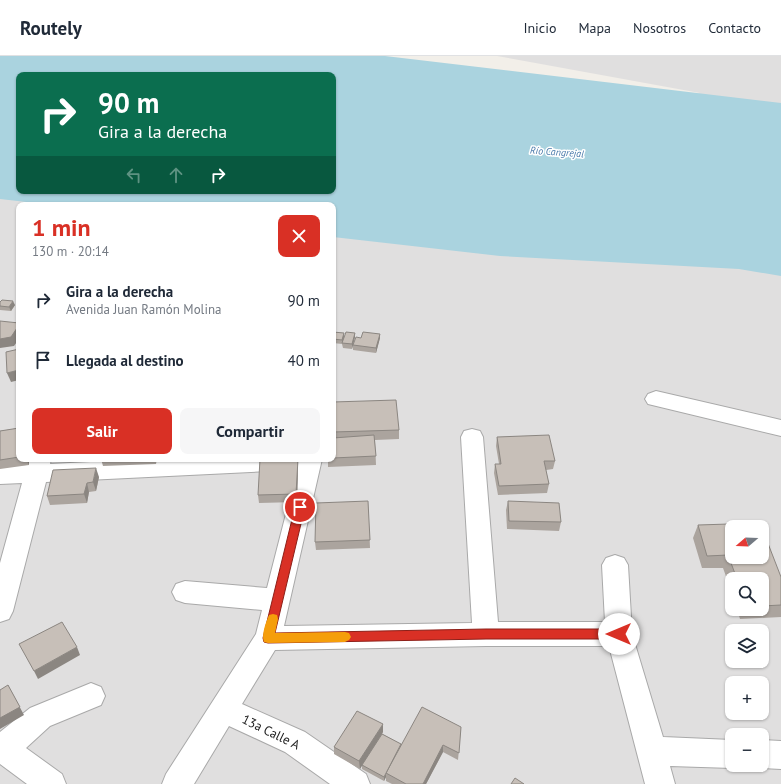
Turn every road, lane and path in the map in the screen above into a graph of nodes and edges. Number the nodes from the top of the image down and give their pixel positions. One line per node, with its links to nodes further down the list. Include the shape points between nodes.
1 (656, 399): 2 (street)
2 (781, 428)
3 (472, 437): 12 (street)
4 (220, 462): 6 (street)
5 (311, 462): 10 (street)
6 (38, 466): 7 (street); 11 (street)
7 (0, 475)
8 (615, 565): 13 (street)
9 (185, 592): 10 (street)
10 (278, 600): 14 (street)
11 (0, 611)
12 (486, 634): 13 (street); 14 (street)
13 (619, 634): 18 (street)
14 (268, 638): 16 (street)
15 (91, 696): 17 (street, via 40,717)
16 (224, 710): 23 (street); 24 (street, 13a Calle A, via 295,742)
17 (2, 747): 22 (street)
18 (652, 751): 19 (street); 25 (street)
19 (725, 754)
20 (769, 754): 21 (street)
21 (781, 755)
22 (50, 784)
23 (177, 784)
24 (355, 784)
25 (660, 784)

